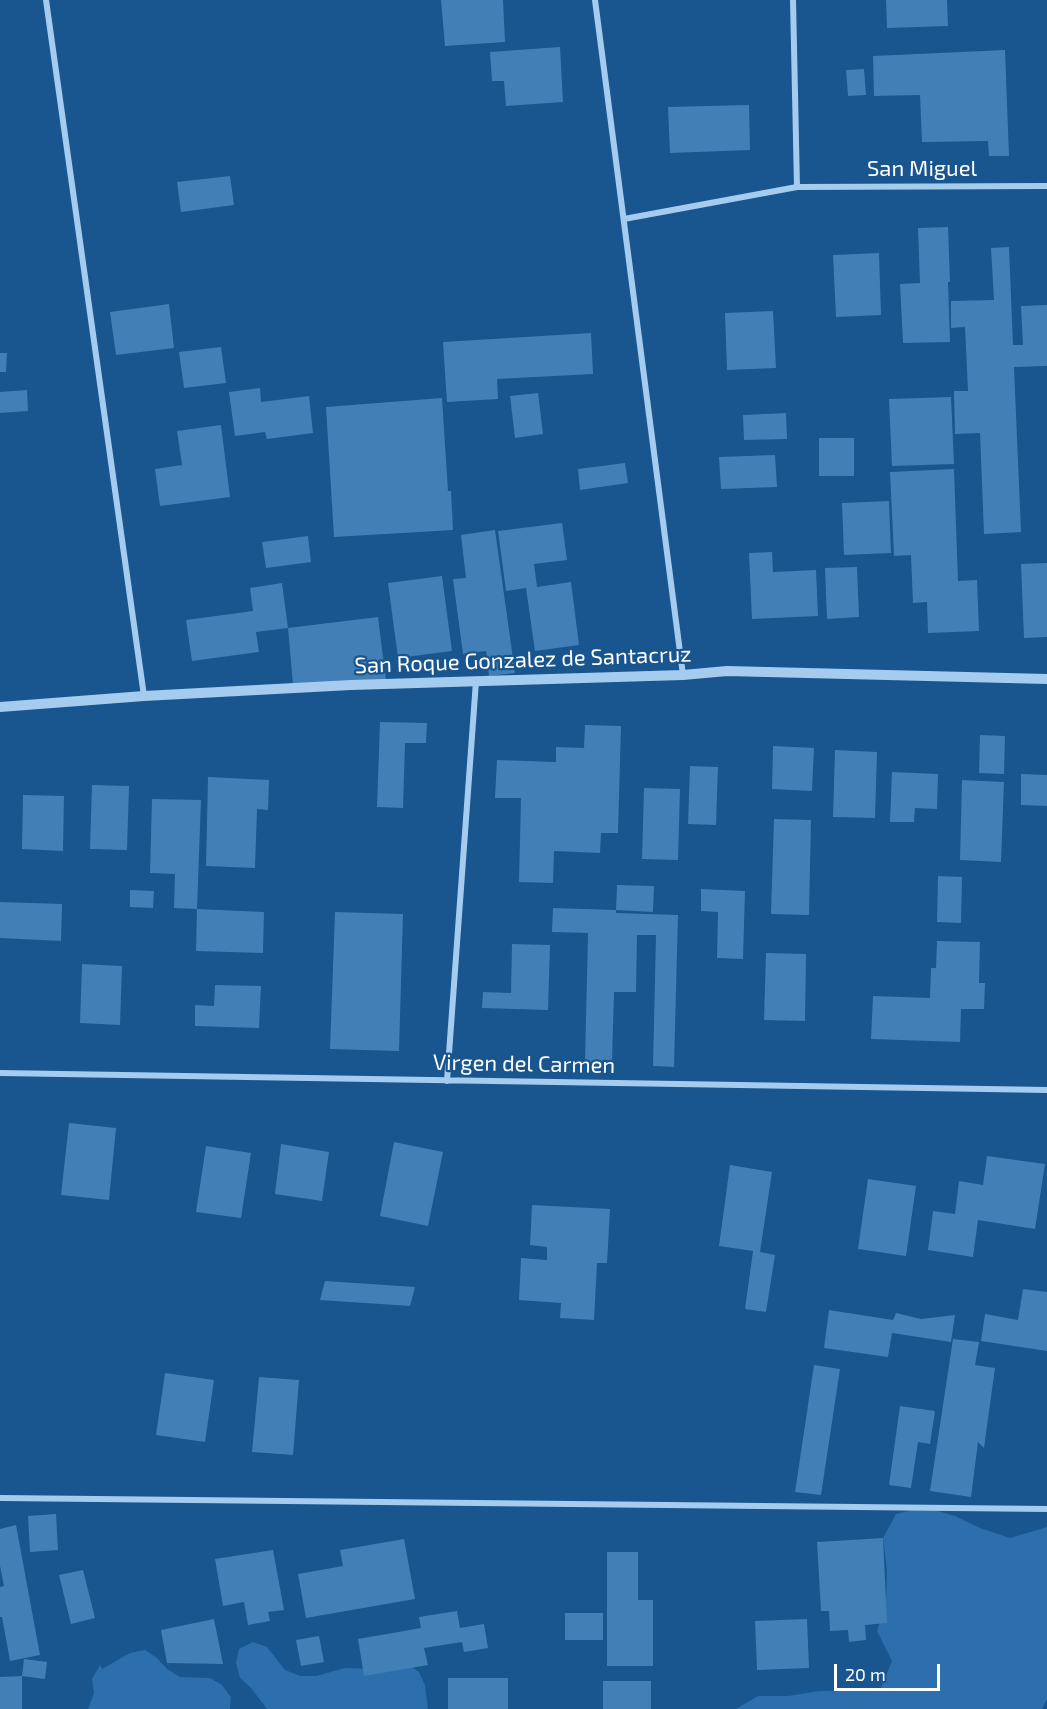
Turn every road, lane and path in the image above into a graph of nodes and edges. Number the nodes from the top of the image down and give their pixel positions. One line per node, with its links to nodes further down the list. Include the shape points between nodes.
1 (46, 0): 10 (street)
2 (595, 0): 6 (street)
3 (793, 0): 5 (street)
4 (1047, 186): 5 (street, San Miguel)
5 (796, 187): 6 (street, San Miguel)
6 (624, 219): 7 (street)
7 (683, 675): 8 (street, San Roque Gonzalez de Santacruz, via 726,671); 9 (street, San Roque Gonzalez de Santacruz)
8 (1047, 679)
9 (476, 681): 10 (street, San Roque Gonzalez de Santacruz); 13 (street)
10 (144, 696): 11 (street, San Roque Gonzalez de Santacruz)
11 (0, 707)
12 (0, 1073): 13 (street, Virgen del Carmen)
13 (447, 1081): 14 (street, Virgen del Carmen)
14 (1047, 1090)
15 (0, 1498): 16 (street)
16 (1047, 1509)

